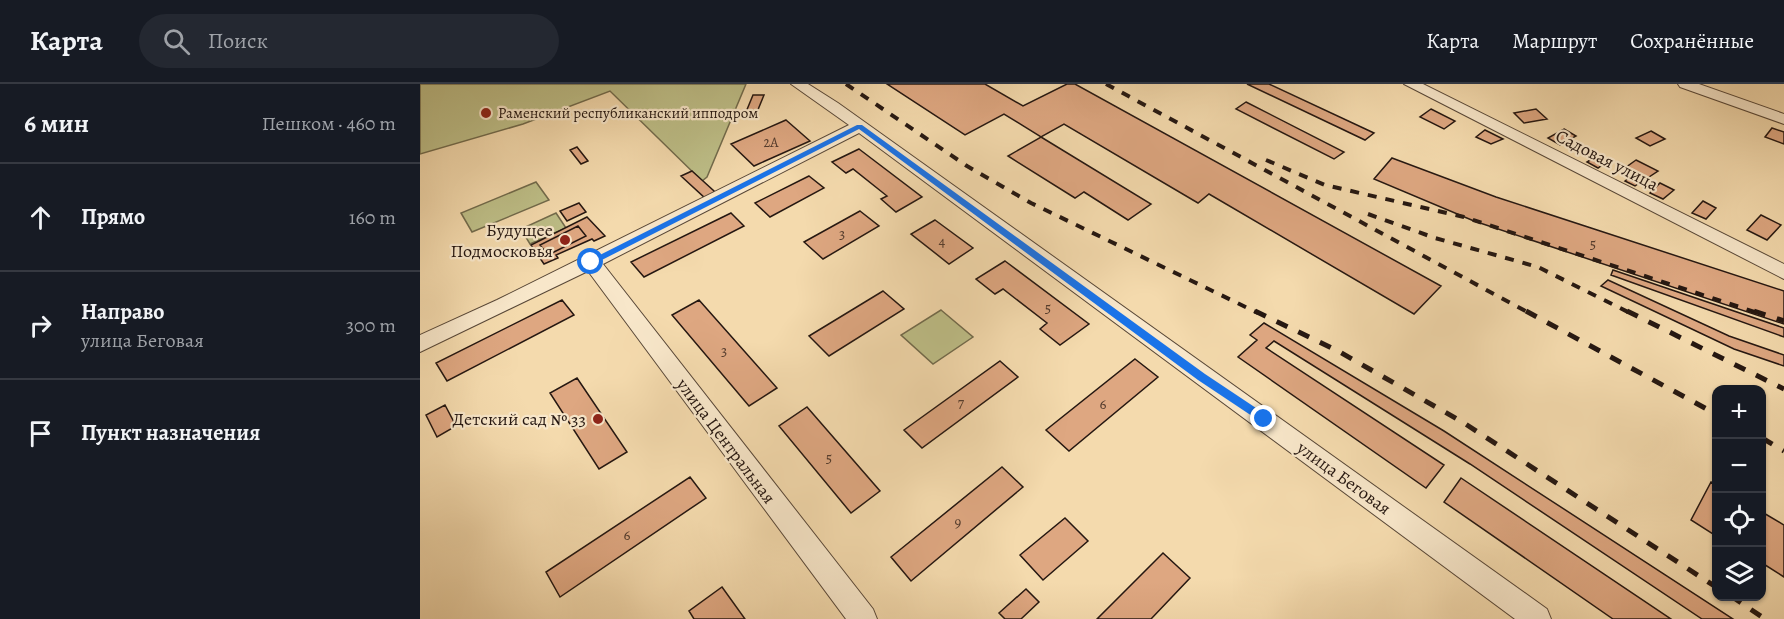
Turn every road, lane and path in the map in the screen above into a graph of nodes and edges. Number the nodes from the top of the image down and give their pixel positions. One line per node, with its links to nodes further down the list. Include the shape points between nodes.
1 (798, 84): 5 (street, улица Беговая)
2 (1411, 84): 7 (street, Садовая улица)
3 (1685, 84): 4 (street)
4 (1784, 119)
5 (860, 126): 6 (street); 10 (street, улица Беговая)
6 (591, 262): 8 (street); 9 (street, улица Центральная)
7 (1784, 272)
8 (420, 344)
9 (863, 619)
10 (1537, 619)

